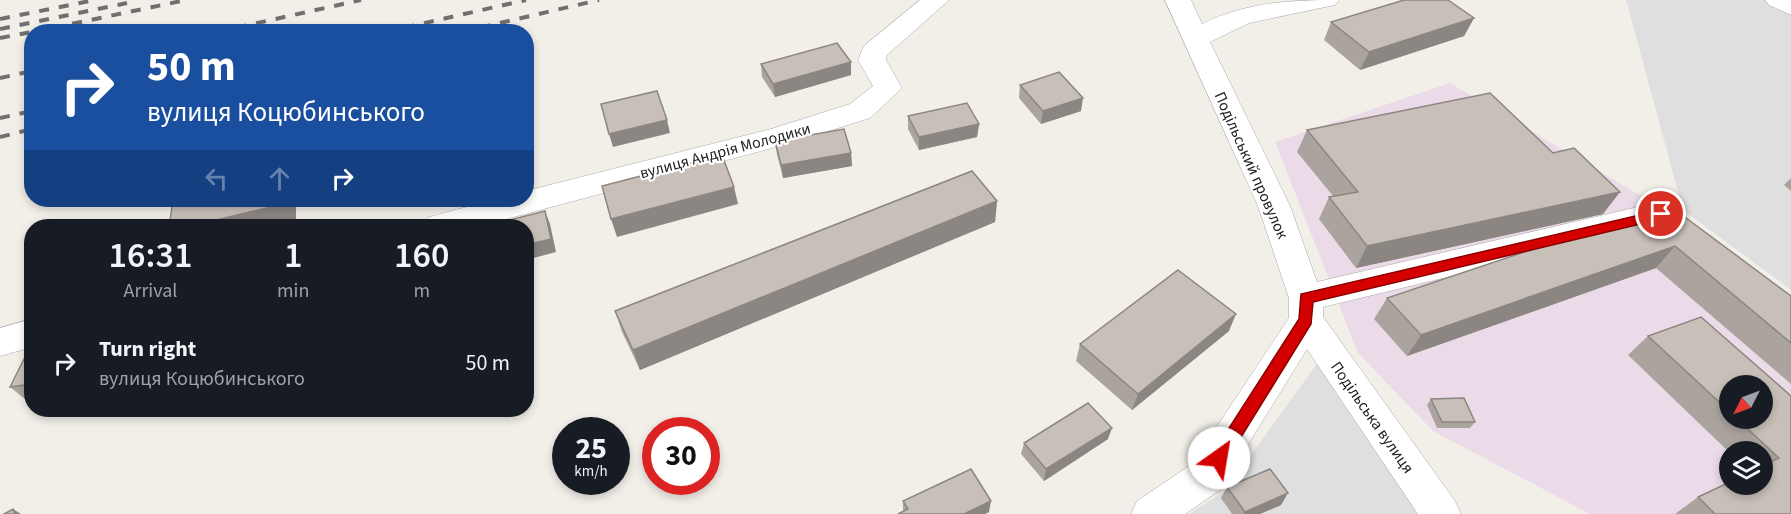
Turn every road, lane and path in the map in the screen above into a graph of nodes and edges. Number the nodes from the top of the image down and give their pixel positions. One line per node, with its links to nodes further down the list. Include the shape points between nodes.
1 (936, 0): 7 (street, вулиця Андрія Молодики, via 874,52 872,60 888,88 860,111 777,137)
2 (1178, 0): 6 (street)
3 (1326, 0): 6 (street, via 1226,21)
4 (1778, 0): 5 (street)
5 (1791, 7)
6 (1196, 40): 11 (street, Подільський провулок, via 1274,206)
7 (534, 201)
8 (510, 207): 9 (street, вулиця Андрія Молодики)
9 (465, 219)
10 (1671, 222): 11 (street, via 1661,214 1625,221)
11 (1306, 309): 14 (street, via 1206,477); 15 (street, Подільська вулиця)
12 (24, 335): 13 (street)
13 (0, 342)
14 (1151, 514)
15 (1441, 514)

